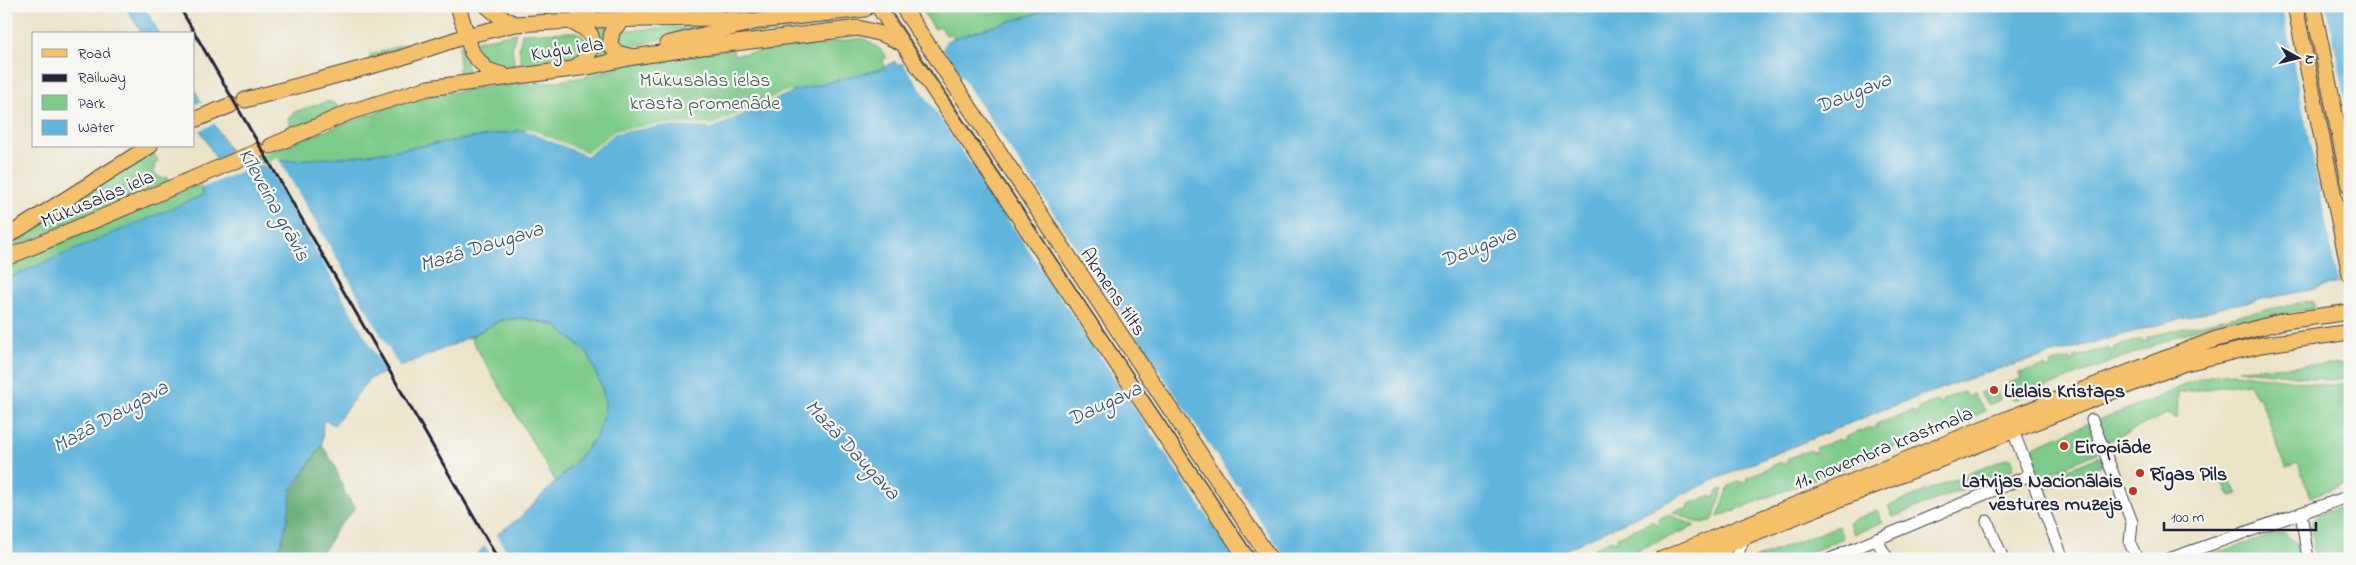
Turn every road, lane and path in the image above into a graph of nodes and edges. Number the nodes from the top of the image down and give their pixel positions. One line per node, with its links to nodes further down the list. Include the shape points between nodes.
1 (458, 6): 11 (main road)
2 (487, 6): 10 (main road)
3 (902, 6): 36 (main road, Akmens tilts)
4 (2295, 6): 21 (main road)
5 (2313, 6): 18 (main road)
6 (872, 7): 8 (main road, Kuģu iela); 12 (main road, Akmens tilts)
7 (623, 20): 8 (main road, Kuģu iela, via 705,18); 9 (main road, Kuģu iela); 13 (main road, via 612,31 610,45 617,53)
8 (758, 21): 13 (main road, Kuģu iela, via 649,49)
9 (571, 22): 10 (main road, Kuģu iela); 14 (main road, via 587,30 592,48 583,63)
10 (515, 24): 11 (main road, Kuģu iela)
11 (466, 36): 15 (main road, via 478,62 487,70); 16 (main road, via 397,59 238,103)
12 (906, 47): 13 (main road, Kuģu iela, via 882,34 858,28); 35 (main road, Akmens tilts)
13 (633, 57): 14 (main road, Kuģu iela)
14 (570, 70): 15 (main road, Kuģu iela)
15 (507, 76): 20 (main road, Mūkusalas iela, via 448,84 350,112)
16 (195, 120)
17 (147, 148): 19 (main road, Mūkusalas iela)
18 (2350, 188)
19 (6, 237)
20 (6, 258)
21 (2350, 275)
22 (2350, 312): 23 (main road, 11. novembra krastmala)
23 (2314, 316): 25 (main road, via 2325,324); 37 (main road, 11. novembra krastmala, via 2240,332 2188,349)
24 (2350, 332): 25 (main road, 11. novembra krastmala)
25 (2317, 336): 27 (main road, 11. novembra krastmala, via 2261,345 2182,364)
26 (2092, 420): 43 (street, via 2132,522 2130,542)
27 (2013, 431): 28 (street); 32 (main road, 11. novembra krastmala)
28 (2030, 475): 33 (street); 42 (street)
29 (2350, 496): 30 (street)
30 (2302, 514): 44 (street); 45 (street)
31 (1987, 521): 41 (street)
32 (1744, 538): 34 (main road, 11. novembra krastmala); 38 (street)
33 (1876, 539): 39 (street); 40 (street)
34 (1710, 557)
35 (1247, 559)
36 (1270, 559)
37 (1662, 559)
38 (1736, 559)
39 (1830, 559)
40 (1888, 559)
41 (2002, 559)
42 (2063, 559)
43 (2137, 559)
44 (2169, 559)
45 (2308, 559)

